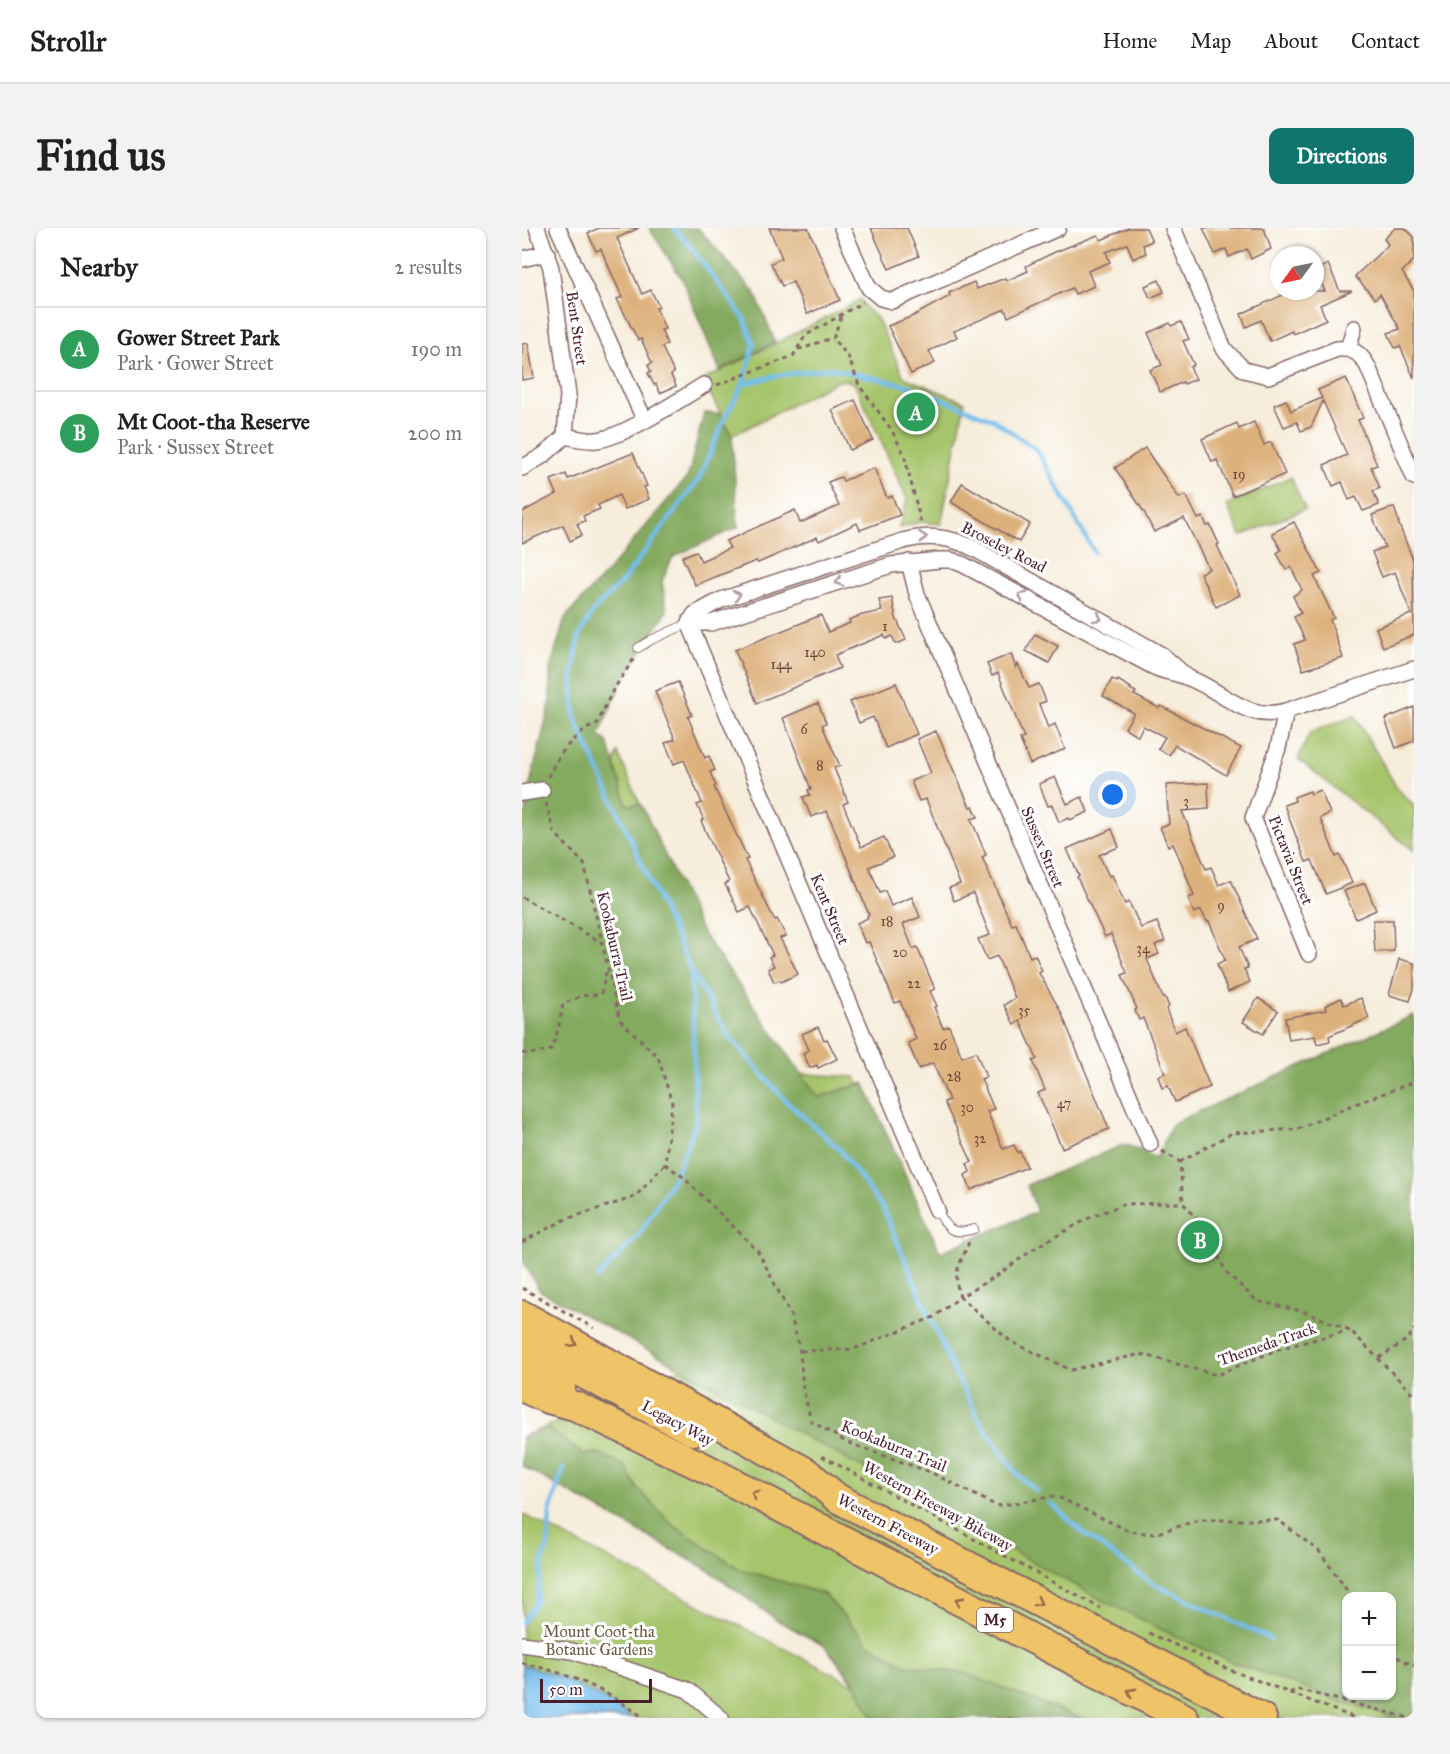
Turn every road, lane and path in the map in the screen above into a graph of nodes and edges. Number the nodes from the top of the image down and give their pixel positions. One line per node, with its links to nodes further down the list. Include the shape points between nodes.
1 (537, 228): 6 (street, Bent Street)
2 (558, 228): 16 (street, Bent Street)
3 (842, 228): 4 (street, via 869,288 892,301)
4 (1058, 228)
5 (1173, 228): 13 (street, via 1224,349 1244,370 1268,376 1331,351)
6 (547, 253): 7 (street); 17 (street, Bent Street, via 568,394)
7 (522, 259)
8 (864, 302): 9 (path)
9 (841, 317): 11 (path); 12 (path, via 805,336)
10 (1354, 328): 13 (street)
11 (833, 339): 12 (path); 20 (path, via 848,356 859,385 904,453)
12 (797, 349): 14 (path, via 793,356)
13 (1348, 349): 19 (street, via 1359,354 1368,367)
14 (738, 375)
15 (704, 385): 16 (street)
16 (644, 419): 17 (street, via 603,439)
17 (565, 436): 18 (street)
18 (522, 468)
19 (1414, 477)
20 (925, 536): 22 (street, Broseley Road, one-way to 20, via 700,610 729,597); 25 (street, Broseley Road, one-way to 25, via 945,538 975,549 1162,654)
21 (909, 562): 22 (street, Broseley Road, one-way to 22, via 711,623); 25 (street, Broseley Road, one-way to 21, via 1154,668 957,562); 35 (street, Sussex Street, via 917,594)
22 (689, 623): 23 (lane, Broseley Road); 39 (street, Kent Street)
23 (640, 647): 27 (path, via 597,724 585,729 556,758)
24 (1414, 669): 26 (street, Broseley Road)
25 (1187, 677): 26 (street, Broseley Road, via 1255,713)
26 (1286, 711): 31 (street, Pictavia Street, via 1279,744 1253,818)
27 (542, 790): 28 (street); 30 (path, Kookaburra Trail, via 554,832 584,864)
28 (522, 793)
29 (522, 897): 30 (path)
30 (602, 943): 32 (path, Kookaburra Trail)
31 (1309, 954)
32 (607, 966): 33 (path, via 601,994 580,996 563,1004 551,1050); 37 (path, Kookaburra Trail, via 620,1020 658,1057 672,1103)
33 (522, 1053)
34 (1414, 1082): 36 (path, via 1298,1129 1232,1134)
35 (1150, 1144): 36 (path)
36 (1180, 1162): 38 (path)
37 (665, 1164): 41 (path, via 635,1197 566,1219); 49 (path, Kookaburra Trail, via 758,1251 791,1316)
38 (1183, 1203): 43 (path, via 1124,1204 1091,1217); 47 (path, via 1207,1232 1226,1272 1257,1301 1305,1311)
39 (937, 1210): 40 (lane, via 947,1228 960,1233)
40 (974, 1229): 43 (path, via 955,1279)
41 (522, 1242)
42 (522, 1288): 45 (path)
43 (960, 1297): 47 (path, Themeda Track, via 1010,1341 1071,1370 1141,1354 1217,1375 1279,1349); 49 (path, via 934,1317 854,1349)
44 (522, 1315): 56 (highway, Western Freeway / M5, one-way to 56, via 806,1472)
45 (595, 1329)
46 (1414, 1329): 50 (path, via 1408,1339)
47 (1350, 1330): 50 (path)
48 (522, 1342): 56 (highway, Legacy Way / M5, via 809,1491)
49 (800, 1351): 57 (path, Kookaburra Trail, via 803,1388 812,1422 846,1442 930,1472 997,1506 1056,1496 1129,1531 1154,1534 1199,1520 1278,1520 1319,1551)
50 (1379, 1358): 53 (path)
51 (522, 1365): 54 (highway, M5, via 559,1384)
52 (522, 1387): 54 (highway, M5)
53 (1414, 1395)
54 (575, 1406): 67 (highway, M5, one-way to 54, via 705,1468)
55 (813, 1451): 58 (path, Western Freeway Bikeway)
56 (837, 1498): 68 (highway, Western Freeway / M5, one-way to 68)
57 (1348, 1592)
58 (1101, 1608)
59 (1140, 1629): 64 (path)
60 (522, 1644): 66 (street, via 572,1651 688,1690)
61 (1396, 1654): 63 (path)
62 (522, 1663): 65 (path, via 582,1680 616,1697)
63 (1414, 1666)
64 (1290, 1693): 69 (path); 70 (path, via 1296,1689)
65 (644, 1718)
66 (721, 1718)
67 (1184, 1718)
68 (1262, 1718)
69 (1355, 1718)
70 (1410, 1718)

